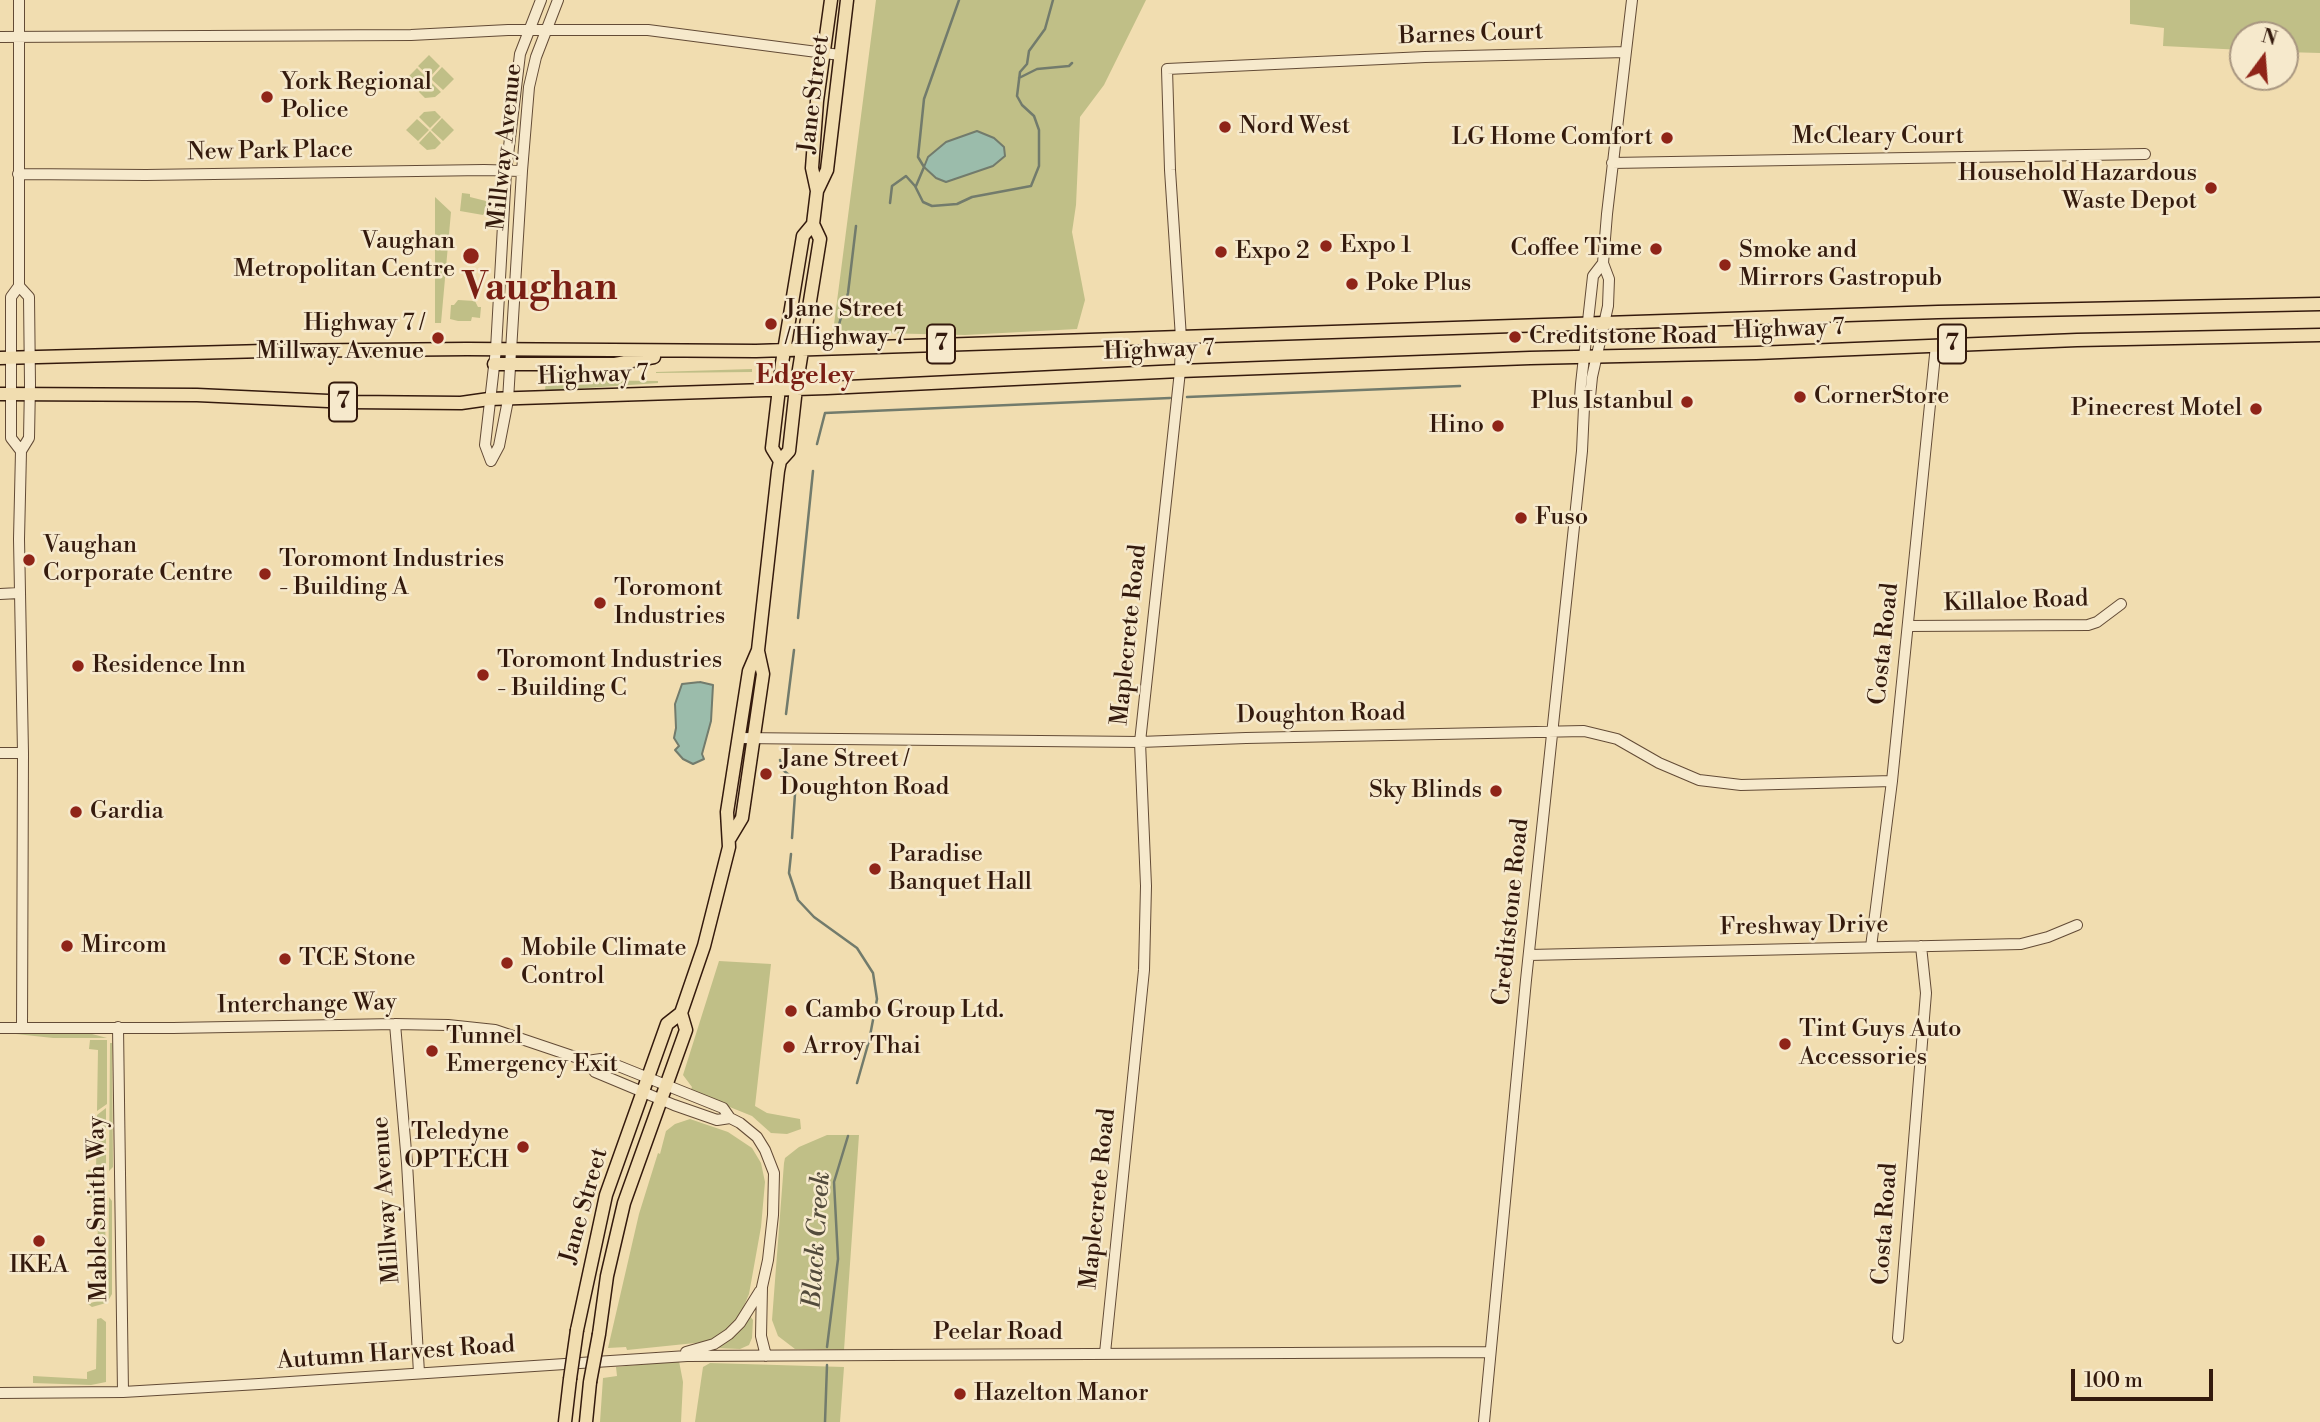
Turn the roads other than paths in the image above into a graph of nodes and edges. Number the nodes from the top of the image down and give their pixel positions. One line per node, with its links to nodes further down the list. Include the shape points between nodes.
1 (19, 0): 10 (street)
2 (541, 0): 7 (street, Millway Avenue)
3 (558, 0): 8 (street, Millway Avenue)
4 (831, 0): 11 (main road, Jane Street)
5 (847, 0): 13 (main road, Jane Street)
6 (1632, 0): 12 (street, Creditstone Road)
7 (530, 30): 8 (street); 10 (street); 18 (street, Millway Avenue, via 520,54)
8 (546, 30): 11 (street, via 648,30); 17 (street, Millway Avenue, via 529,88)
9 (0, 37): 10 (street)
10 (19, 37): 19 (street)
11 (825, 52): 13 (street); 20 (main road, Jane Street, via 811,168)
12 (1626, 52): 14 (street, Barnes Court); 16 (street, Creditstone Road)
13 (840, 55): 20 (main road, Jane Street, via 827,170)
14 (1317, 62): 28 (street, Maplecrete Road, via 1167,69)
15 (2144, 154): 16 (street, McCleary Court)
16 (1612, 163): 22 (street, Creditstone Road)
17 (522, 171): 18 (street, New Park Place); 30 (street, Millway Avenue)
18 (506, 172): 19 (street, New Park Place); 32 (street, Millway Avenue)
19 (18, 174): 23 (street)
20 (817, 191): 21 (main road, Jane Street)
21 (813, 224): 31 (main road, Jane Street, via 820,239); 33 (main road, Jane Street, via 803,236)
22 (1604, 263): 25 (street, Creditstone Road, via 1609,279); 26 (street, Creditstone Road, via 1593,276)
23 (19, 286): 36 (street, via 11,297); 37 (street, via 29,297)
24 (2320, 304): 25 (main road, Highway 7 / 7)
25 (1605, 322): 26 (main road, Highway 7 / 7); 35 (street, Creditstone Road)
26 (1588, 323): 28 (main road, Highway 7 / 7); 35 (street, Creditstone Road)
27 (2320, 335): 29 (main road, Highway 7 / 7)
28 (1181, 338): 31 (main road, Highway 7 / 7); 40 (street, Maplecrete Road)
29 (1936, 345): 35 (main road, Highway 7 / 7); 52 (street, Costa Road)
30 (512, 348): 32 (main road, Highway 7 / 7); 34 (main road, Highway 7 / 7); 39 (street, Millway Avenue)
31 (802, 348): 33 (main road, Highway 7 / 7); 42 (main road, Jane Street)
32 (496, 349): 37 (main road, Highway 7 / 7); 38 (street, Millway Avenue)
33 (784, 349): 34 (main road, Highway 7 / 7); 41 (main road, Jane Street)
34 (682, 351): 39 (main road, via 615,364)
35 (1590, 357): 40 (main road, Highway 7 / 7); 54 (street, Creditstone Road, via 1580,398 1584,407 1582,451)
36 (6, 358): 37 (main road, Highway 7 / 7); 43 (street)
37 (30, 358): 44 (street)
38 (494, 364): 39 (main road); 45 (street, Millway Avenue)
39 (511, 364): 46 (street, Millway Avenue)
40 (1180, 371): 42 (main road, Highway 7 / 7); 57 (street, Maplecrete Road)
41 (779, 388): 42 (main road, Highway 7 / 7); 46 (main road, Highway 7 / 7); 48 (main road, Jane Street, via 772,448)
42 (796, 388): 48 (main road, Jane Street, via 789,451)
43 (6, 394): 44 (main road, Highway 7 / 7); 47 (street, via 11,438)
44 (30, 394): 45 (main road, Highway 7 / 7, via 350,402); 47 (street, via 29,438)
45 (489, 399): 46 (main road, Highway 7 / 7); 46 (street, Millway Avenue, via 485,445 491,461 499,446)
46 (508, 400)
47 (20, 451): 49 (street)
48 (780, 461): 53 (main road, Jane Street)
49 (19, 593): 50 (street); 59 (street)
50 (0, 594)
51 (2121, 604): 52 (street, Killaloe Road, via 2088,625)
52 (1908, 626): 60 (street, Costa Road)
53 (758, 650): 55 (main road, Jane Street, via 749,671); 56 (main road, Jane Street, via 763,674)
54 (1551, 732): 57 (street, Doughton Road); 60 (street, Doughton Road, via 1608,735 1699,780 1741,785); 65 (street, Creditstone Road)
55 (739, 738): 56 (street, Doughton Road); 61 (main road, Jane Street, via 727,812)
56 (754, 739): 57 (street, Doughton Road); 61 (main road, Jane Street, via 743,818)
57 (1140, 742): 80 (street, Maplecrete Road, via 1144,970)
58 (0, 753): 59 (street)
59 (23, 753): 70 (street)
60 (1892, 781): 64 (street, Costa Road)
61 (730, 838): 66 (main road, Jane Street, via 704,946)
62 (2077, 925): 63 (street, Freshway Drive, via 2021,944)
63 (1921, 946): 64 (street, Freshway Drive); 78 (street, Costa Road, via 1926,993)
64 (1871, 947): 65 (street, Freshway Drive)
65 (1529, 955): 79 (street, Creditstone Road)
66 (681, 1013): 72 (main road, Jane Street, via 667,1024); 73 (main road, Jane Street, via 686,1030)
67 (395, 1024): 69 (street, Interchange Way); 71 (street, Interchange Way, via 495,1030); 83 (street, Millway Avenue)
68 (0, 1027): 70 (street, Interchange Way)
69 (118, 1027): 70 (street, Interchange Way); 84 (street, Mable Smith Way)
70 (22, 1028)
71 (587, 1061): 72 (street, Interchange Way, via 601,1059); 74 (street, Interchange Way, via 596,1072)
72 (648, 1077): 73 (street, Interchange Way); 74 (main road, Jane Street)
73 (666, 1086): 75 (main road, Jane Street); 76 (street, via 723,1108)
74 (644, 1091): 75 (street); 86 (main road, Jane Street, bridge, via 606,1195 577,1330)
75 (662, 1099): 76 (street, via 717,1121); 87 (main road, Jane Street, bridge, via 624,1203 607,1276)
76 (730, 1118): 77 (street, via 757,1137 774,1173)
77 (762, 1287): 81 (street, via 761,1336); 82 (street, via 729,1334 714,1344)
78 (1898, 1338)
79 (1489, 1352): 80 (street, Peelar Road); 88 (street, Creditstone Road)
80 (1105, 1353): 81 (street, Peelar Road)
81 (766, 1356): 82 (street, Peelar Road)
82 (672, 1357): 83 (street, Autumn Harvest Road)
83 (419, 1373): 84 (street, Autumn Harvest Road)
84 (123, 1392): 85 (street, Autumn Harvest Road)
85 (0, 1393)
86 (565, 1422)
87 (586, 1422)
88 (1484, 1422)

